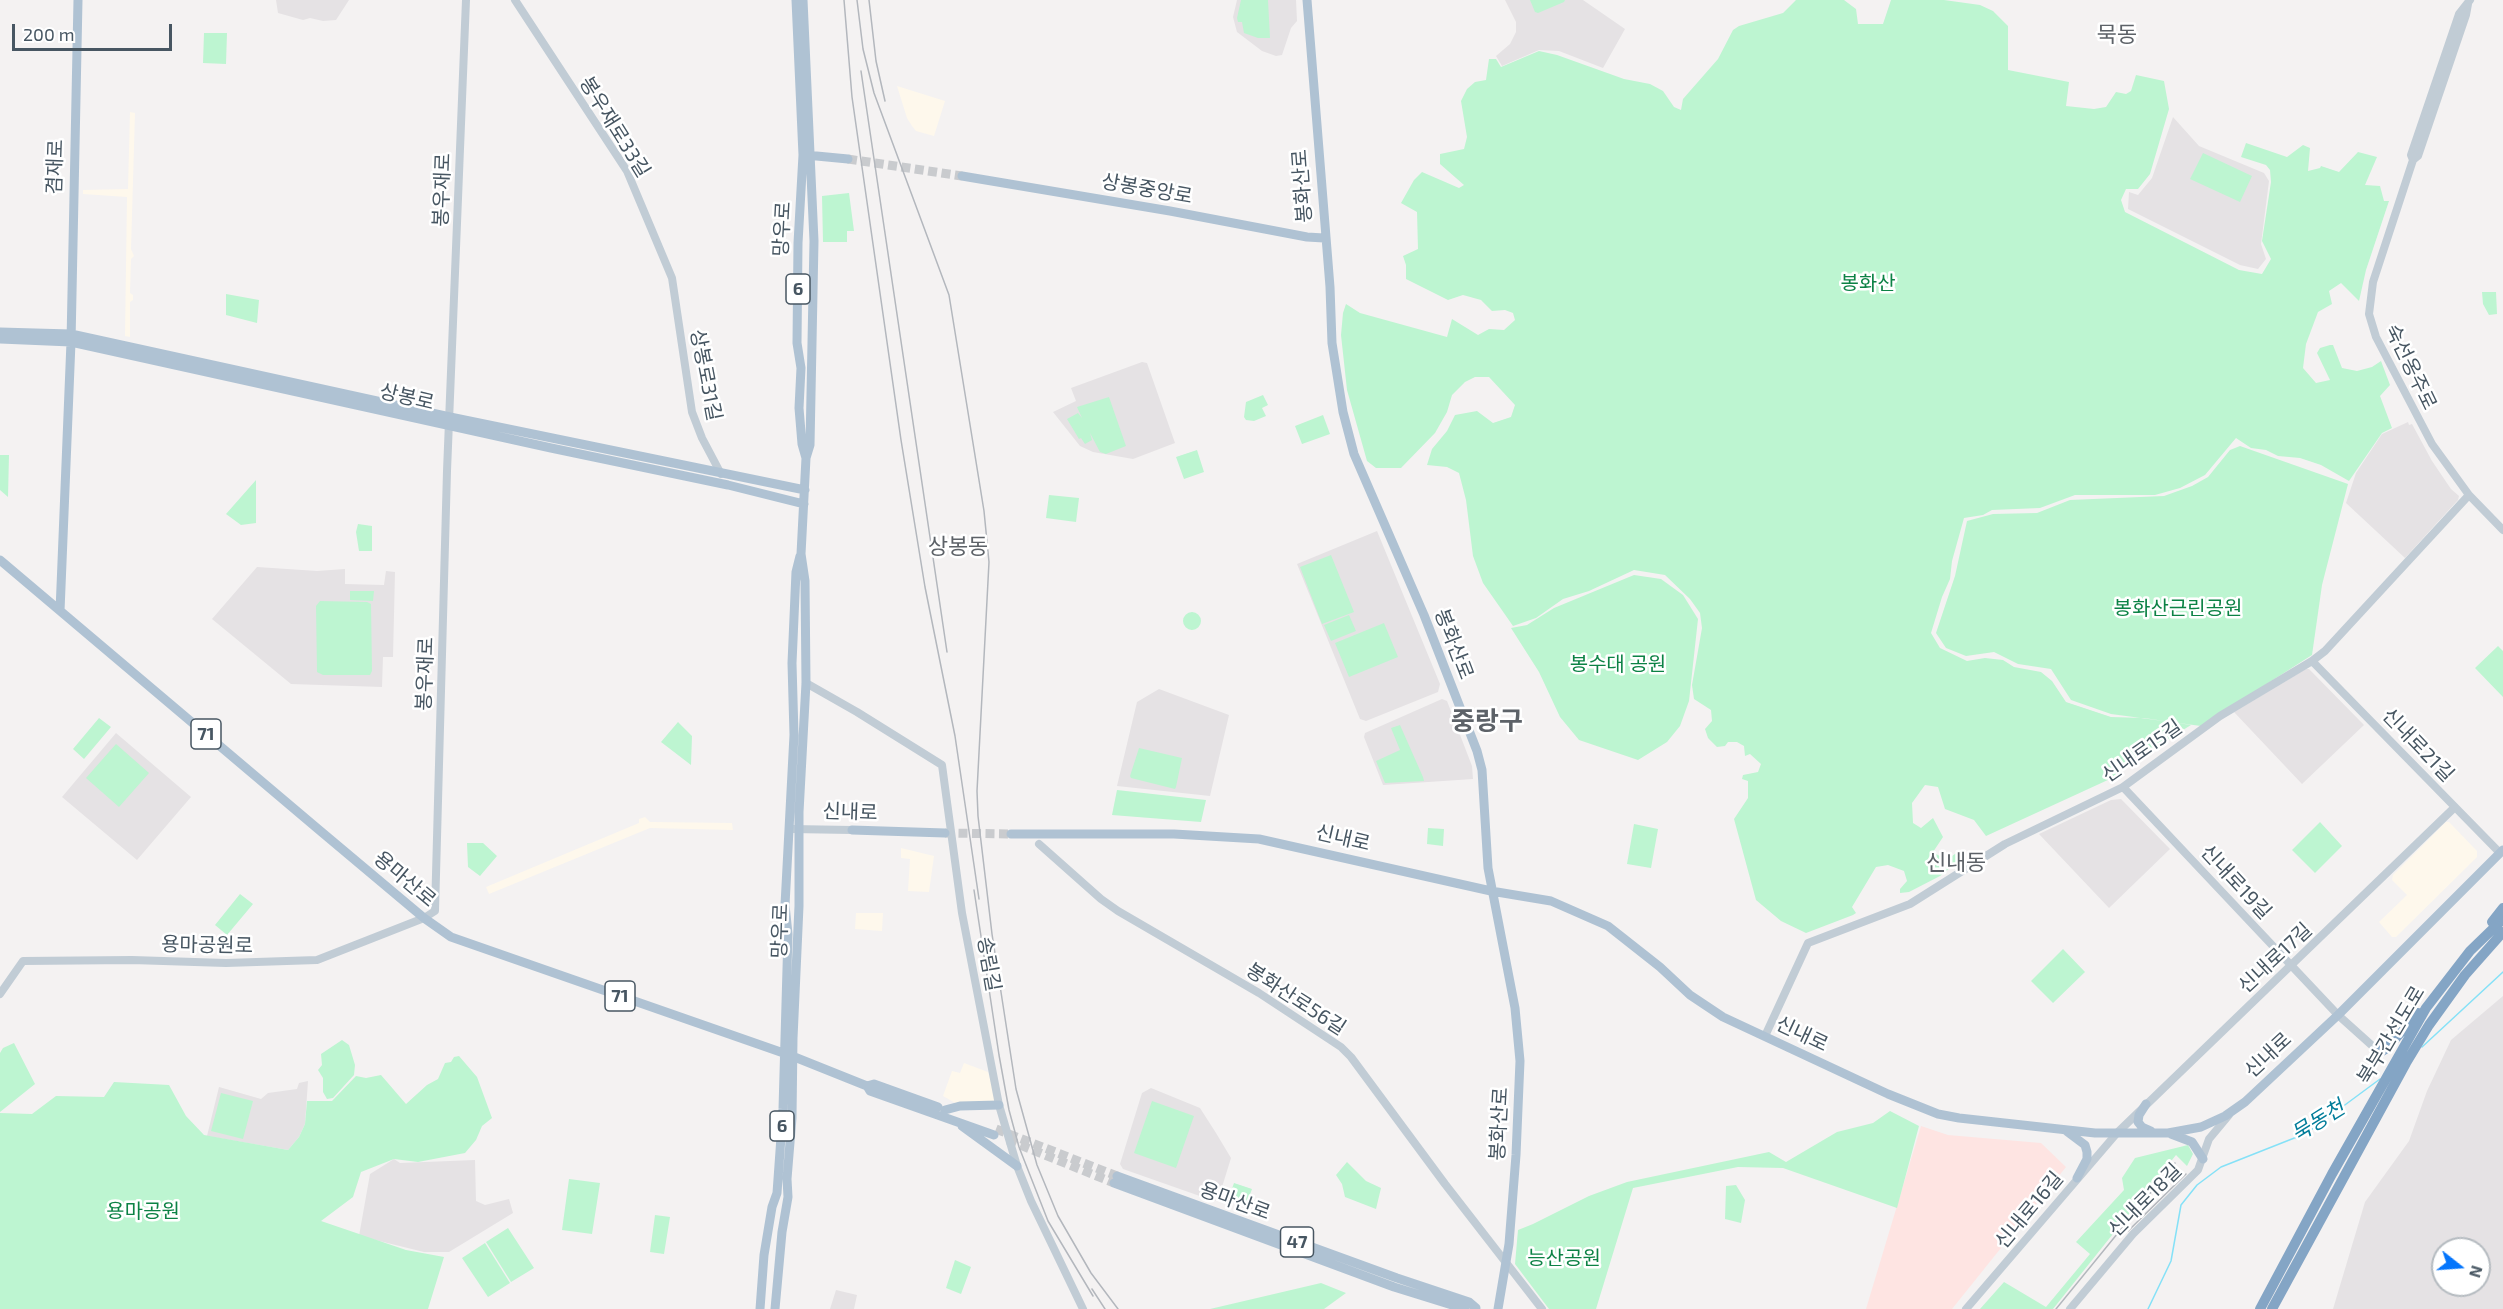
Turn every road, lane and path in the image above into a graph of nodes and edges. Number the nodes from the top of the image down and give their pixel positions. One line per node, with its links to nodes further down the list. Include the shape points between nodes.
1 (78, 0): 15 (main road, 겸재로)
2 (466, 0): 17 (street, 봉우재로)
3 (515, 0): 12 (street, 봉우재로33길, via 627,171)
4 (796, 0): 8 (main road, 망우로 / 6)
5 (803, 0): 8 (main road, 망우로 / 6)
6 (1307, 0): 11 (main road, 봉화산로)
7 (2469, 1): 22 (street, 숙선옹주로, via 2373,282 2369,314 2376,337 2412,410)
8 (807, 155): 9 (main road); 18 (main road, 망우로 / 6, via 814,241 810,445); 18 (main road, 망우로 / 6, via 797,298 799,408)
9 (848, 159)
10 (962, 176): 11 (main road, 상봉중앙로)
11 (1324, 238): 38 (main road, 봉화산로, via 1332,344 1343,412 1354,454 1478,751)
12 (672, 278): 19 (street, 상봉로31길, via 692,412)
13 (0, 332): 14 (main road, 상봉로)
14 (12, 336): 15 (main road, 상봉로); 16 (main road, 상봉로)
15 (71, 338): 17 (main road, 상봉로); 27 (main road, 겸재로)
16 (0, 339)
17 (449, 421): 19 (main road, 상봉로); 20 (main road, 상봉로); 40 (street, 봉우재로, via 435,909)
18 (806, 458): 21 (main road, 망우로 / 6)
19 (721, 474): 20 (main road); 21 (main road, 상봉로)
20 (728, 485): 23 (main road, 상봉로)
21 (805, 490): 23 (main road, 망우로 / 6)
22 (2469, 495): 24 (street, 숙선옹주로); 28 (street, 신내로15길)
23 (804, 504): 25 (main road, 망우로 / 6)
24 (2503, 530)
25 (801, 554): 29 (main road, 망우로 / 6, via 806,581); 32 (main road, 망우로 / 6, via 796,572 792,679)
26 (0, 560): 27 (main road, 용마산로 / 71)
27 (60, 611): 40 (main road, 용마산로 / 71)
28 (2312, 661): 30 (street, 신내로15길, via 2220,716); 31 (street, 신내로21길)
29 (806, 683): 32 (main road, 망우로 / 6); 54 (street, 송림길, via 942,765 962,913)
30 (2123, 787): 45 (street, 신내로19길); 50 (street, 신내로15길, via 2006,844 1910,904 1808,943)
31 (2455, 807): 37 (street, 신내로21길); 45 (street, 신내로17길)
32 (795, 829): 33 (street, 신내로); 52 (main road, 망우로 / 6, via 799,906); 52 (main road, 망우로 / 6, via 785,905)
33 (852, 830): 34 (main road, 신내로)
34 (945, 833)
35 (1011, 834): 38 (main road, 신내로, via 1174,834 1258,839)
36 (1040, 844): 67 (street, 봉화산로56길, via 1118,911 1259,993 1341,1047)
37 (2501, 852): 49 (main road, 신내로)
38 (1491, 891): 50 (main road, 신내로, via 1551,901 1608,926 1690,994 1723,1017); 67 (main road, 봉화산로, via 1515,1008 1520,1061)
39 (2503, 908): 44 (highway)
40 (424, 918): 47 (street, 용마공원로, via 317,960 23,961); 52 (main road, 용마산로 / 71, via 451,937)
41 (2503, 919): 44 (highway, 북부간선도로)
42 (2503, 932): 46 (highway, 북부간선도로)
43 (2503, 941): 46 (highway)
44 (2470, 951): 48 (highway, 북부간선도로)
45 (2292, 966): 49 (street, 신내로19길); 53 (street, 신내로17길)
46 (2465, 975): 79 (highway, 북부간선도로, via 2429,1025)
47 (0, 994)
48 (2426, 1008): 51 (highway, via 2416,1014 2386,1050); 78 (highway, 북부간선도로)
49 (2338, 1015): 51 (street, 신내로19길); 55 (main road, 신내로)
50 (1765, 1036): 57 (main road, 신내로, via 1938,1114)
51 (2377, 1050)
52 (788, 1055): 56 (main road, 용마산로, via 870,1090); 65 (main road, 망우로 / 6); 66 (main road, 망우로 / 6, via 792,1108)
53 (2146, 1104): 59 (street, 신내로17길); 60 (main road, via 2138,1122)
54 (999, 1105): 56 (main road, via 960,1106); 63 (street, 송림길)
55 (2235, 1109): 61 (main road, 신내로, via 2207,1125); 62 (street, 신내로18길, via 2209,1139)
56 (947, 1114): 58 (main road, 용마산로); 63 (main road)
57 (2063, 1129): 59 (main road, 신내로); 64 (main road, via 2084,1144 2087,1152)
58 (995, 1132)
59 (2117, 1132): 60 (main road, 신내로); 64 (street, 신내로16길)
60 (2156, 1133): 61 (main road, 신내로)
61 (2168, 1133): 62 (main road, via 2190,1142)
62 (2203, 1159): 77 (street, 신내로18길, via 2198,1170 2133,1233)
63 (1017, 1166): 70 (street, 송림길)
64 (2077, 1179): 76 (street, 신내로16길)
65 (774, 1198): 66 (main road); 68 (main road, 망우로 / 6)
66 (787, 1205): 69 (main road, 망우로 / 6)
67 (1507, 1263): 74 (main road, 봉화산로); 75 (street, 봉화산로56길)
68 (760, 1309)
69 (775, 1309)
70 (1083, 1309)
71 (1465, 1309): 73 (main road, 용마산로 / 47, via 1394,1287 1115,1180 1469,1302)
72 (1471, 1309): 73 (main road, 용마산로 / 47)
73 (1477, 1309)
74 (1498, 1309)
75 (1542, 1309)
76 (1966, 1309)
77 (2070, 1309)
78 (2260, 1309)
79 (2272, 1309)

